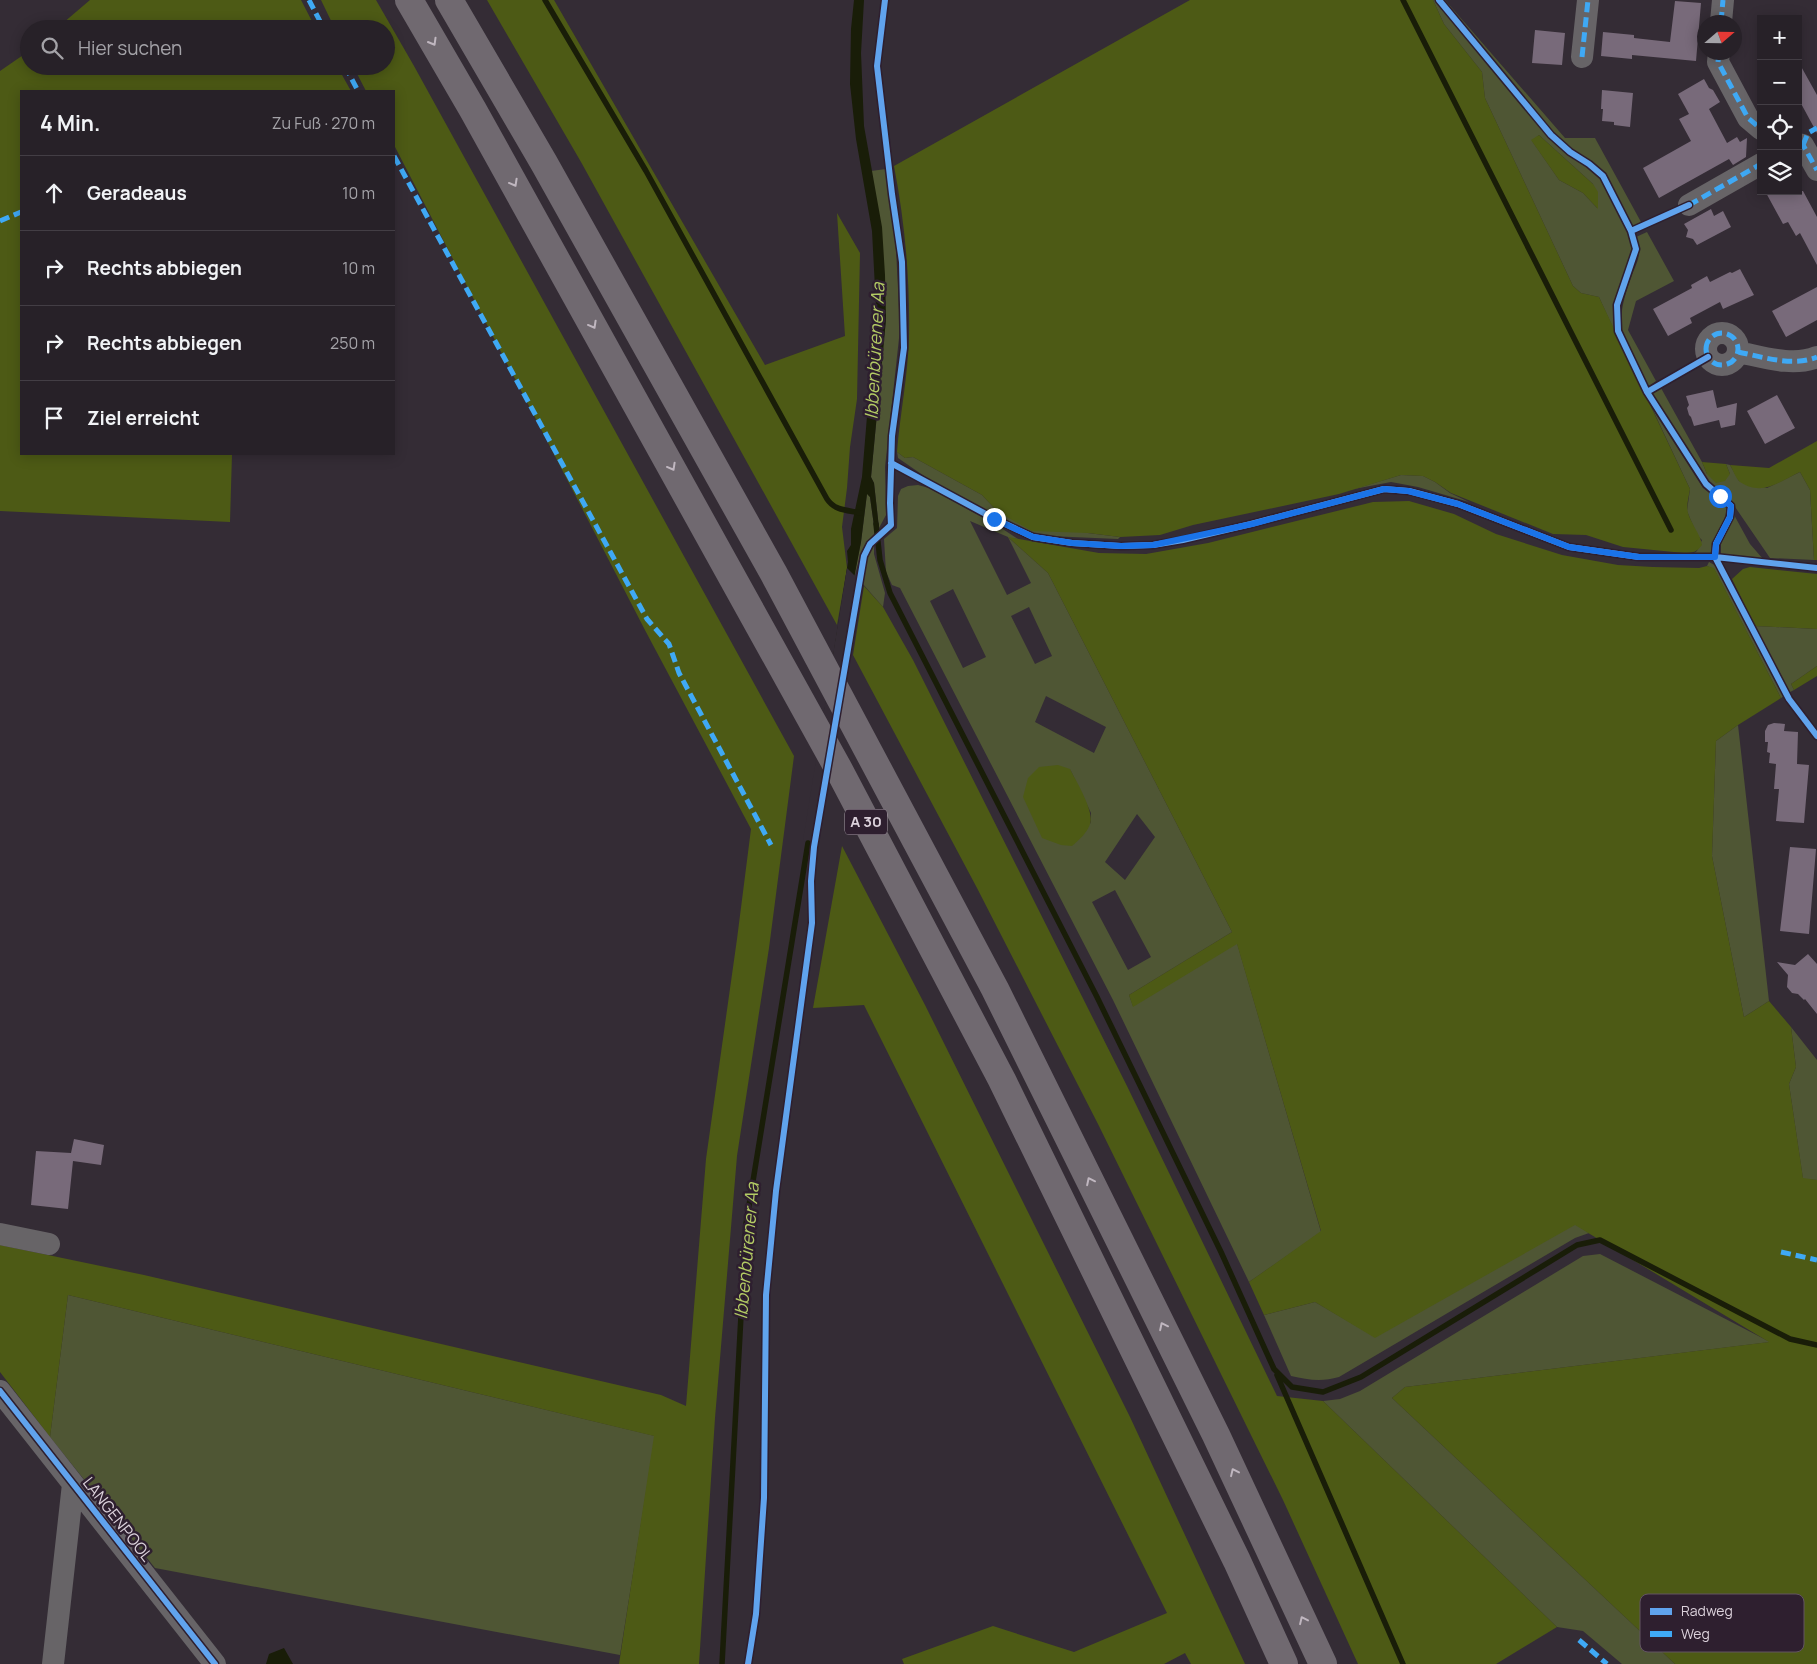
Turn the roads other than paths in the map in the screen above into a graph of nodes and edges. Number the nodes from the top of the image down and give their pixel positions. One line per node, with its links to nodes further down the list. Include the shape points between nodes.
1 (409, 0): 21 (highway, A 30, one-way to 21, via 843,776 1002,1080 1229,1543)
2 (449, 0): 22 (highway, A 30, one-way to 2, via 1216,1435 995,989 774,574)
3 (1588, 0): 6 (street)
4 (1723, 0): 5 (street)
5 (1722, 15)
6 (1582, 57)
7 (1718, 60): 8 (street, via 1748,118)
8 (1757, 126)
9 (1802, 145): 11 (street)
10 (1757, 166): 12 (street)
11 (1817, 170)
12 (1689, 205)
13 (1738, 352): 14 (street, via 1784,361 1808,361)
14 (1817, 357)
15 (0, 1234): 16 (street)
16 (49, 1244)
17 (0, 1391): 18 (street, LANGENPOOL)
18 (73, 1484): 19 (street); 20 (street, LANGENPOOL)
19 (53, 1664)
20 (215, 1664)
21 (1284, 1664)
22 (1323, 1664)

